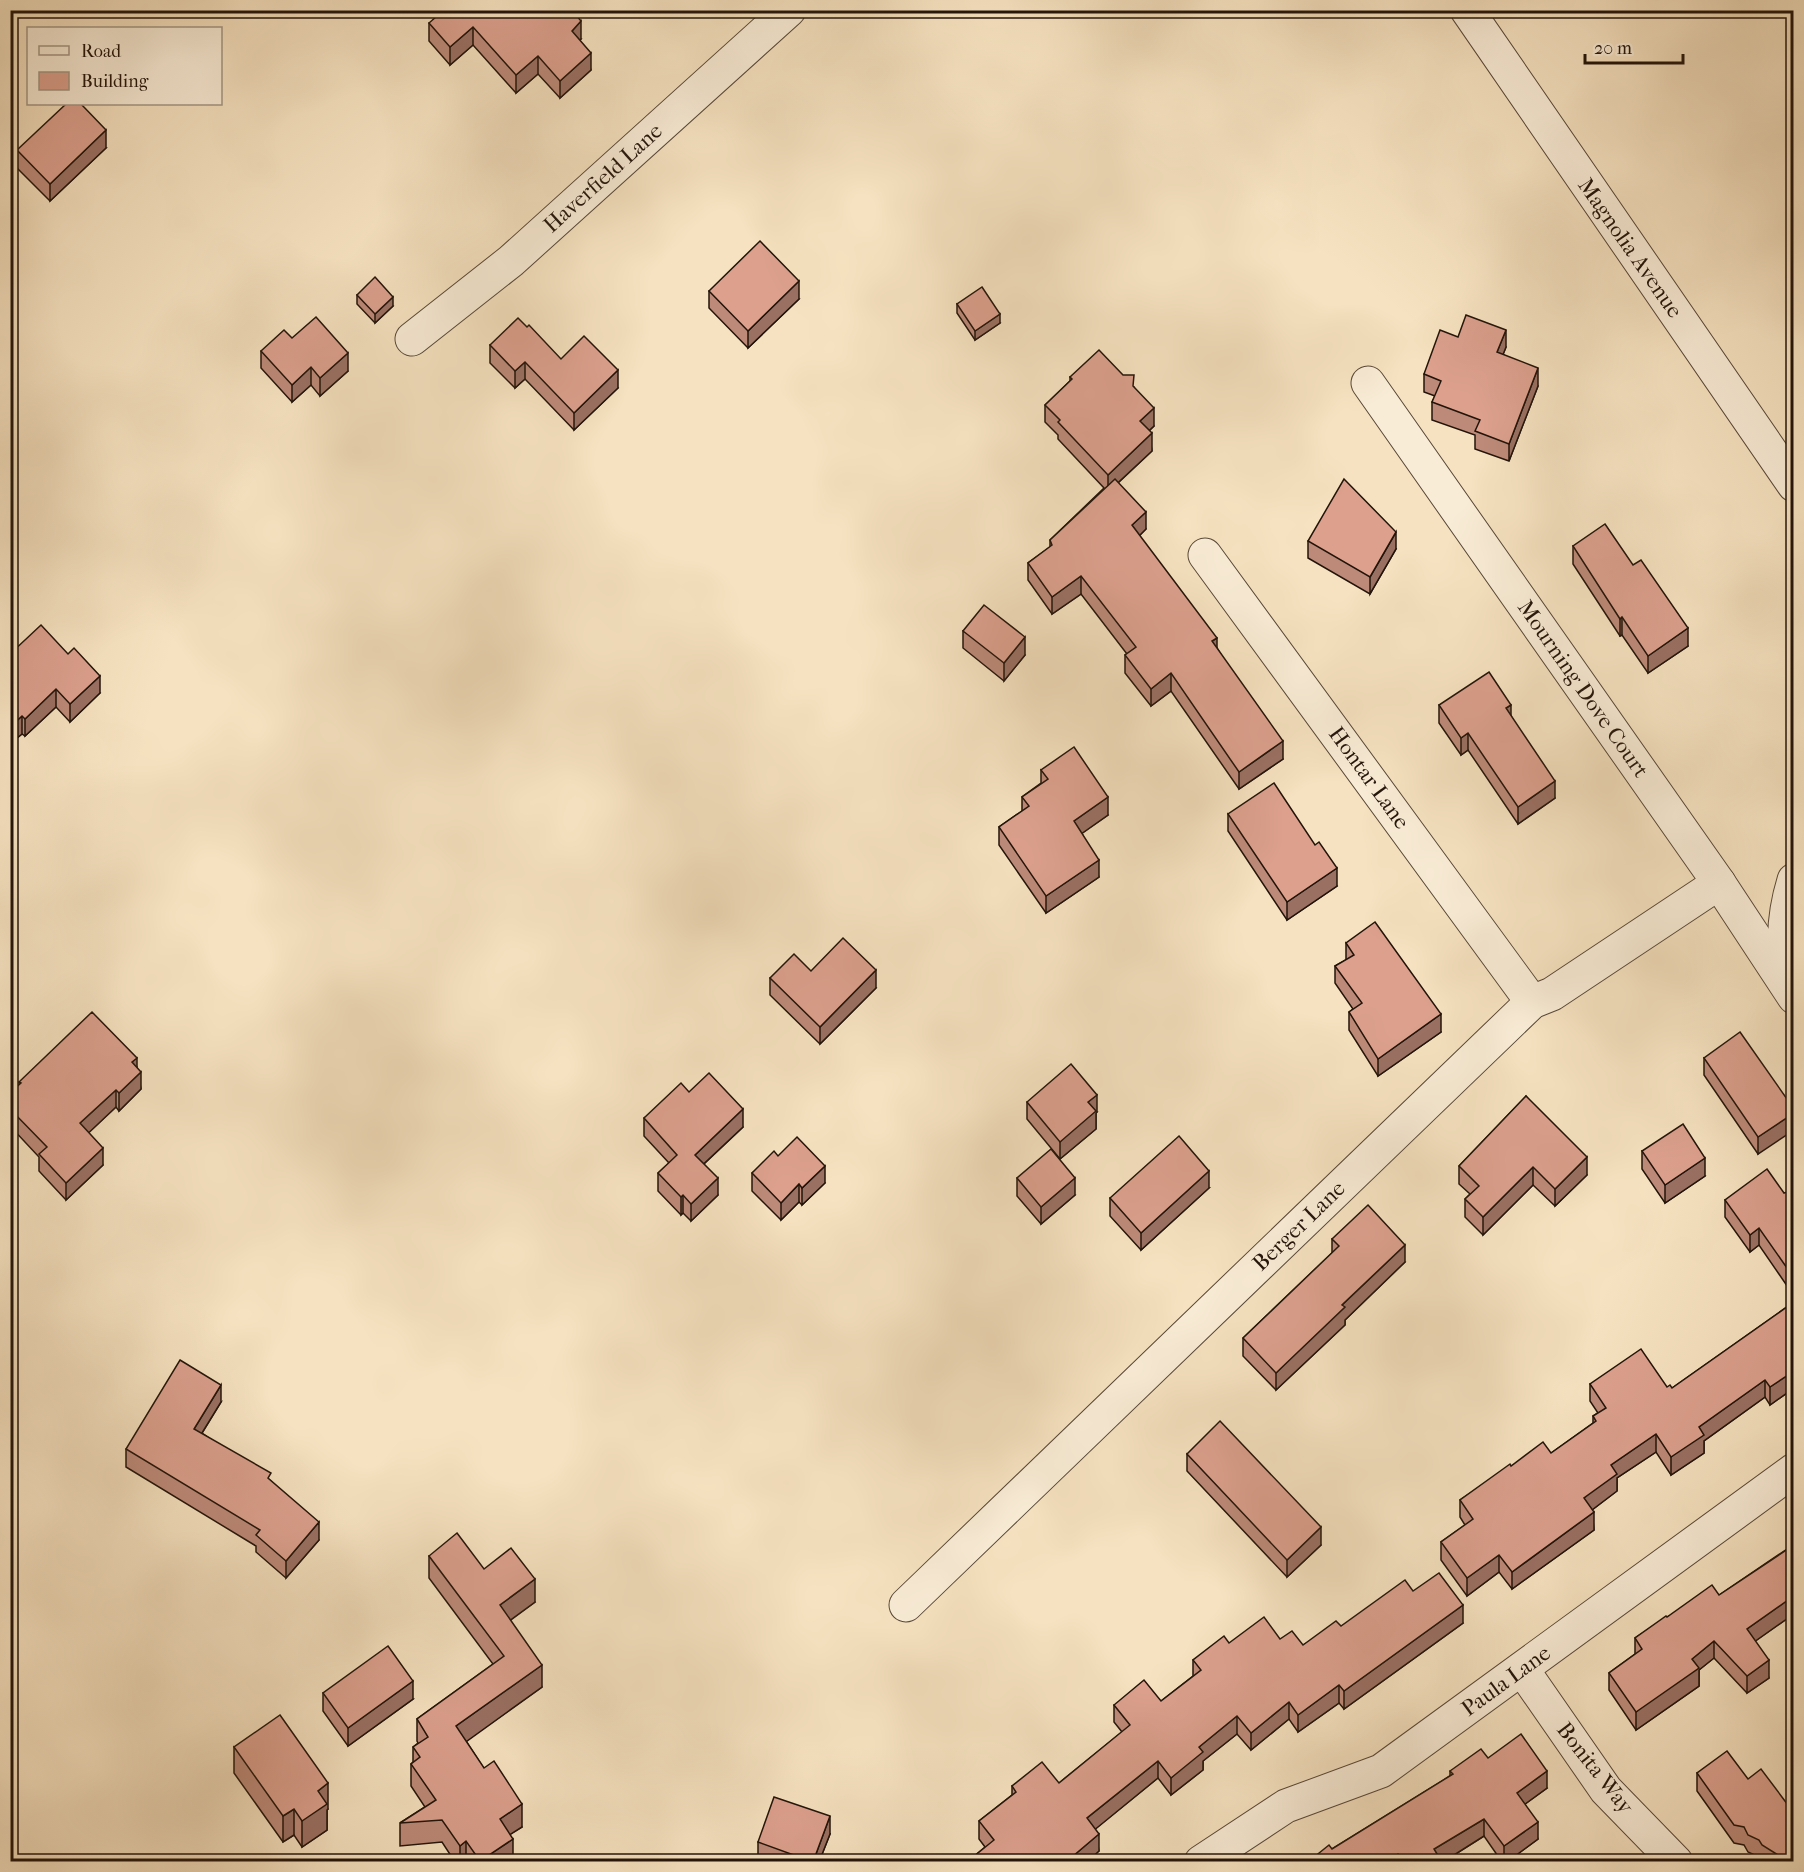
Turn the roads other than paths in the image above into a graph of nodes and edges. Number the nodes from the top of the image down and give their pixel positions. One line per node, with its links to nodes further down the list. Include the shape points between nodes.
1 (789, 10): 3 (street, Haverfield Lane, via 511,261)
2 (1467, 10): 5 (street, Magnolia Avenue)
3 (412, 339)
4 (1368, 383): 8 (street, Mourning Dove Court)
5 (1794, 485)
6 (1205, 555): 11 (street, Hontar Lane)
7 (1794, 880): 9 (street, via 1786,905 1784,948)
8 (1719, 883): 10 (street, Mourning Dove Court); 11 (street, Berger Lane, via 1552,994)
9 (1794, 989)
10 (1794, 997)
11 (1532, 1002): 13 (street, Berger Lane)
12 (1794, 1470): 14 (street, Paula Lane)
13 (906, 1605)
14 (1522, 1670): 15 (street, Paula Lane, via 1381,1771 1286,1806); 16 (street, Bonita Way, via 1606,1790)
15 (1201, 1862)
16 (1676, 1862)

